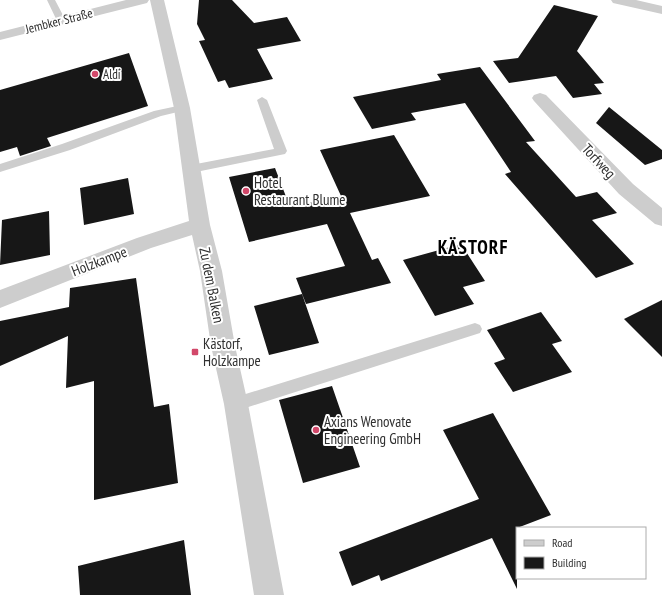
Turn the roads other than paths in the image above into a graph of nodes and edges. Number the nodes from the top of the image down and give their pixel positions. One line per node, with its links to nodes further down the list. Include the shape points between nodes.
1 (51, 0): 6 (lane)
2 (142, 0): 6 (street, Jembker Straße)
3 (157, 0): 10 (street, Zu dem Balken)
4 (618, 0): 5 (street)
5 (662, 10)
6 (60, 21): 7 (street, Jembker Straße)
7 (0, 36)
8 (540, 98): 13 (street, Torfweg, via 626,189)
9 (262, 100): 12 (lane, via 281,151)
10 (182, 108): 11 (lane, via 158,113); 12 (street, Zu dem Balken)
11 (0, 168)
12 (191, 168): 14 (street, Zu dem Balken)
13 (662, 219)
14 (200, 225): 15 (street, Holzkampe); 17 (street, Zu dem Balken)
15 (0, 299)
16 (475, 329): 17 (lane)
17 (236, 404): 18 (street, Zu dem Balken)
18 (269, 595)

